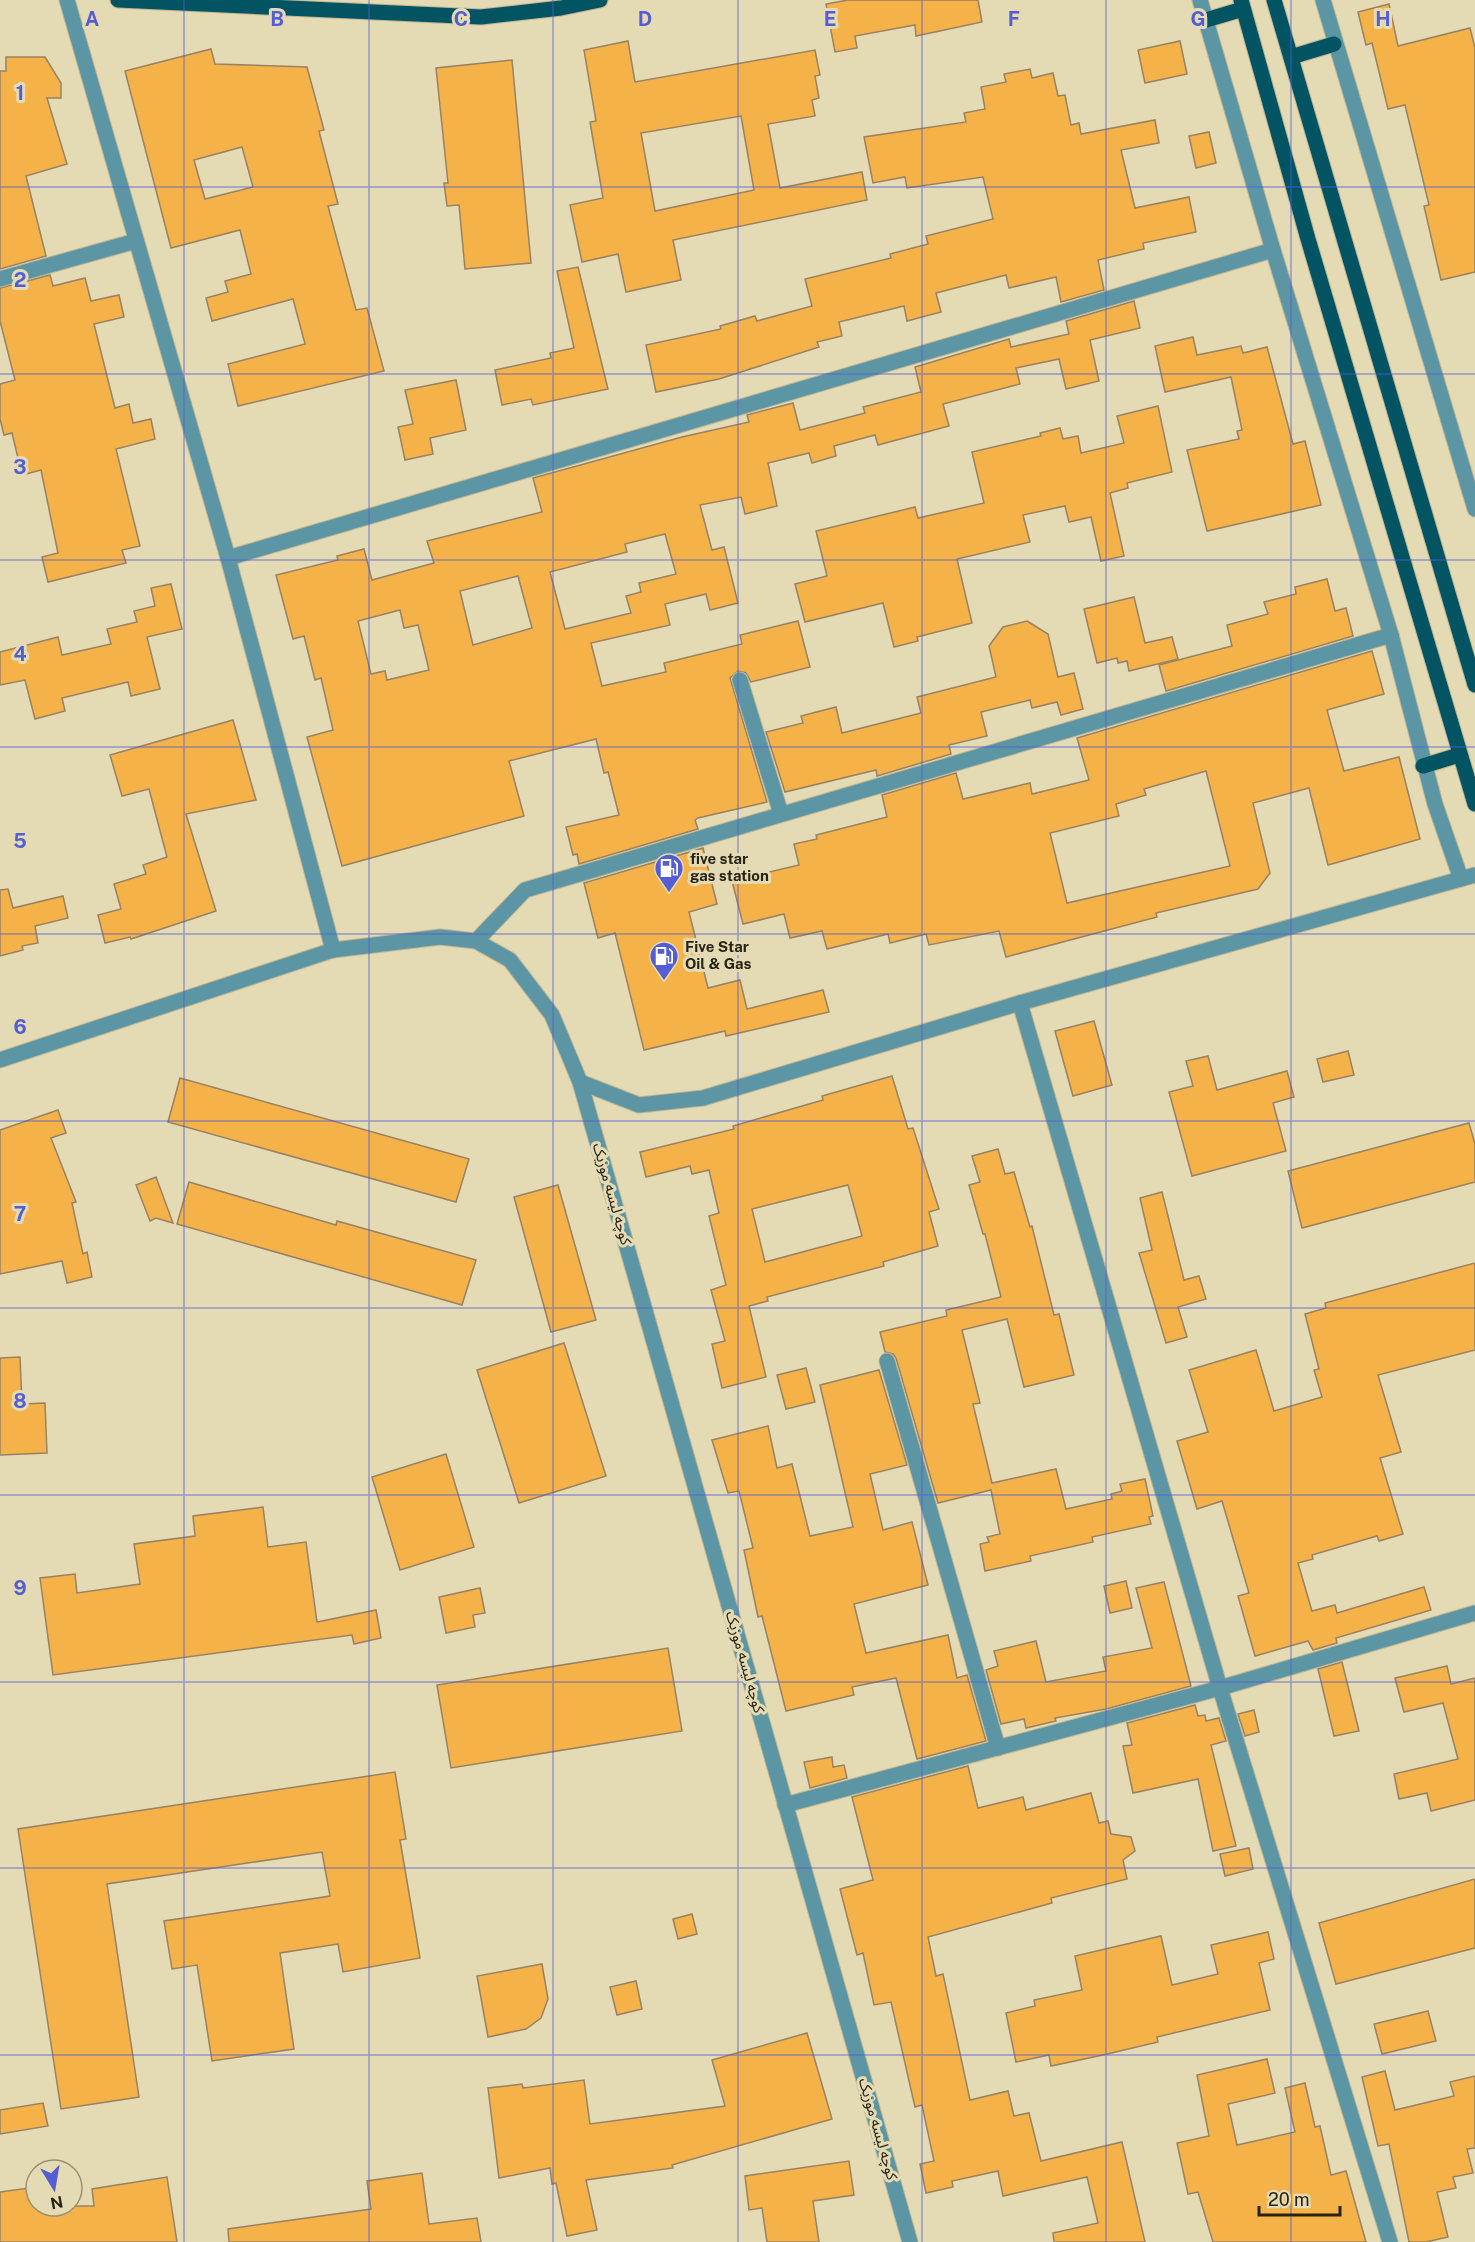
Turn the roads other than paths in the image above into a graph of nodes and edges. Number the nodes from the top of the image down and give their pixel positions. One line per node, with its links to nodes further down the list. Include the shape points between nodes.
1 (67, 0): 11 (street)
2 (118, 0): 3 (main road, via 481,17)
3 (600, 0)
4 (1200, 0): 8 (street)
5 (1274, 0): 10 (main road)
6 (1323, 0): 9 (street)
7 (1242, 4): 8 (main road); 19 (main road)
8 (1206, 20): 12 (street)
9 (1335, 44): 10 (main road); 14 (street)
10 (1291, 57): 18 (main road)
11 (136, 241): 13 (street); 15 (street)
12 (1273, 250): 15 (street); 16 (street)
13 (0, 279)
14 (1475, 509)
15 (228, 558): 25 (street)
16 (1391, 635): 20 (street); 22 (street)
17 (740, 680): 22 (street)
18 (1475, 685)
19 (1459, 755): 20 (main road); 21 (main road)
20 (1424, 766): 23 (street)
21 (1475, 804)
22 (781, 814): 24 (street, via 525,890)
23 (1468, 877): 26 (street)
24 (476, 941): 25 (street, via 440,937); 28 (street, کوچه لیسه موزیک, via 510,960 552,1015)
25 (333, 950): 27 (street)
26 (1020, 1003): 28 (street, via 703,1098 639,1105); 31 (street)
27 (0, 1060)
28 (580, 1082): 33 (street, کوچه لیسه موزیک)
29 (887, 1361): 32 (street)
30 (1475, 1613): 31 (street)
31 (1220, 1688): 32 (street); 35 (street)
32 (998, 1748): 33 (street)
33 (785, 1805): 34 (street, کوچه لیسه موزیک)
34 (910, 2242)
35 (1390, 2242)

